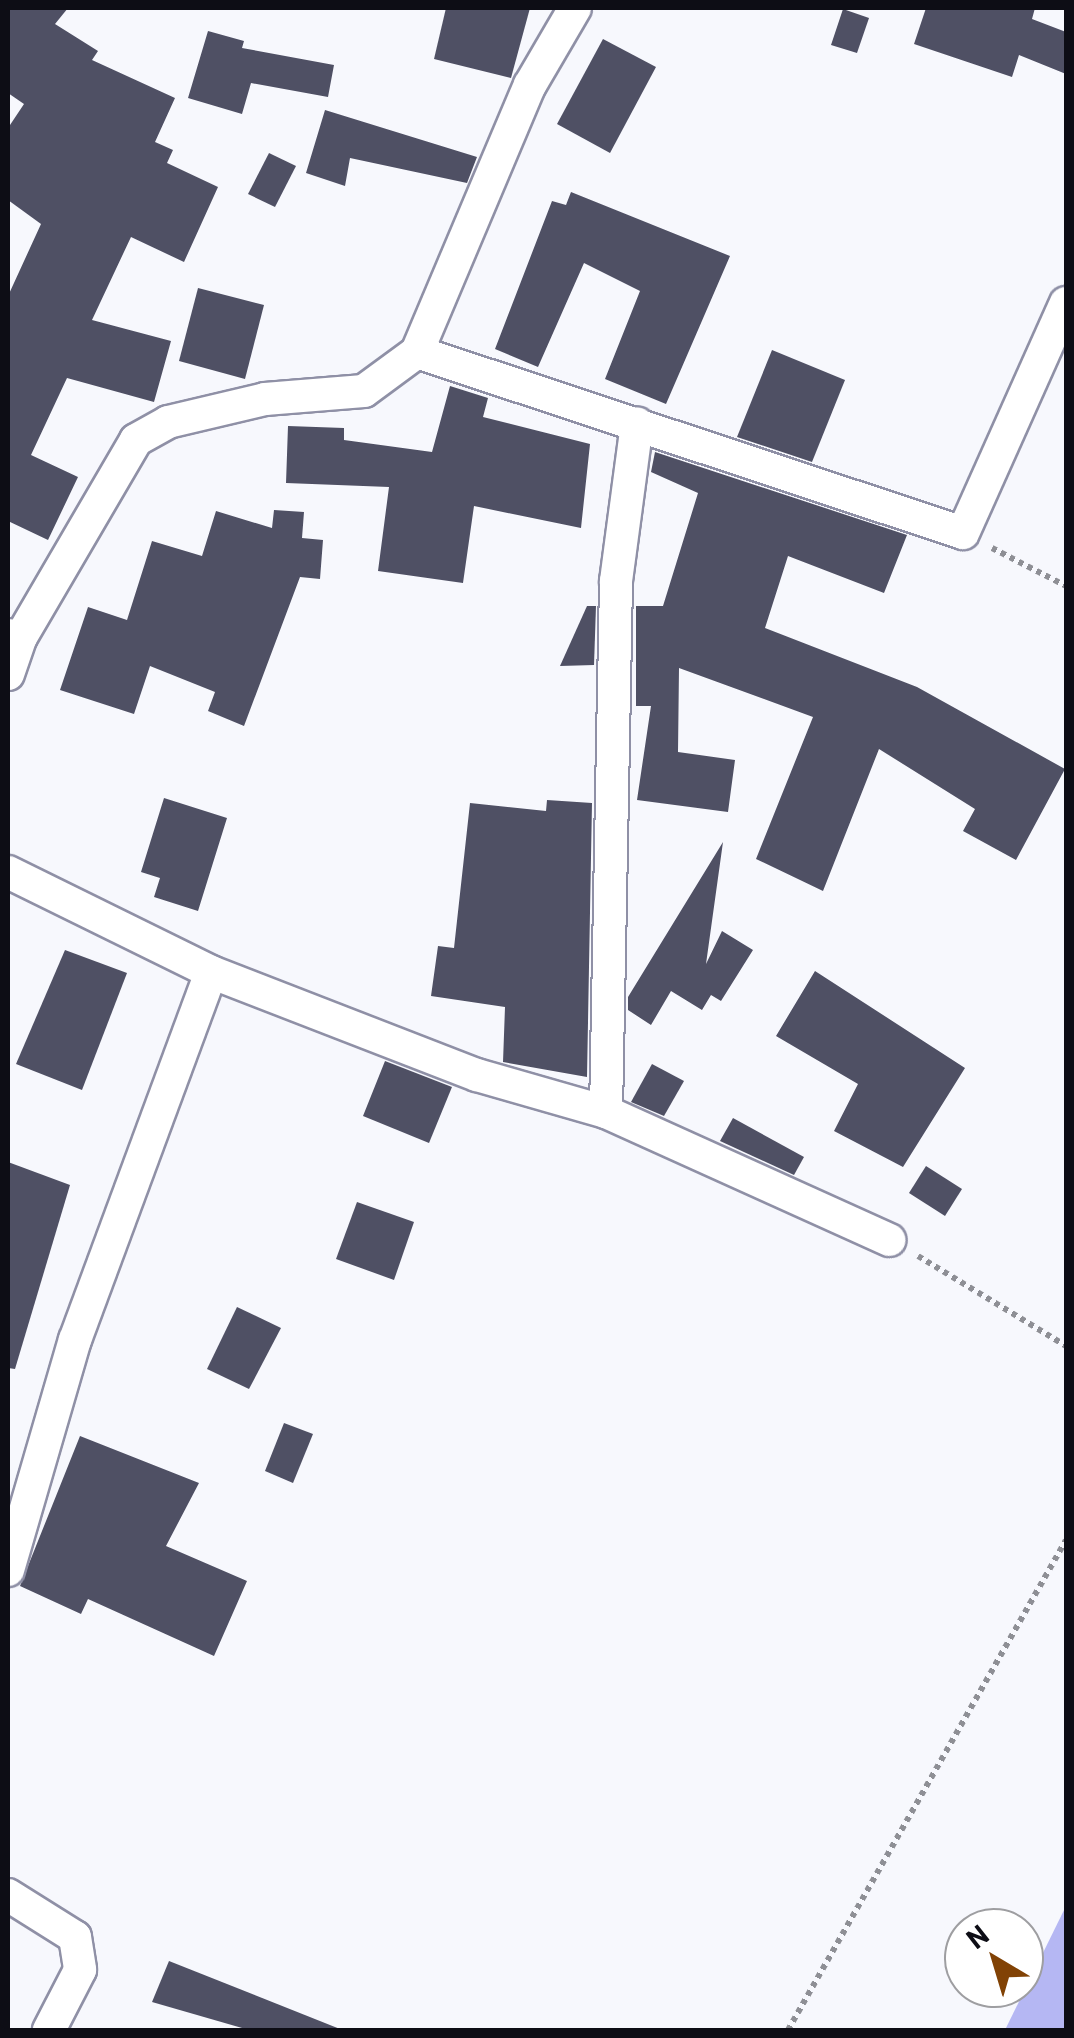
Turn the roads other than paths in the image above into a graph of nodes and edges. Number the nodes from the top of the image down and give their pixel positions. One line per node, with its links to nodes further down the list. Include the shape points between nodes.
1 (575, 8): 3 (street, via 530,84)
2 (1066, 303): 4 (street, via 962,532)
3 (417, 352): 4 (street); 5 (street, via 364,391 265,399 168,422 136,440)
4 (637, 423): 9 (street, via 616,581)
5 (14, 636): 6 (street)
6 (8, 674)
7 (8, 872): 8 (street)
8 (211, 972): 9 (street, via 477,1074); 11 (street, via 75,1340)
9 (606, 1112): 10 (street)
10 (889, 1240)
11 (8, 1570)
12 (8, 1895): 13 (street, via 74,1937 80,1970)
13 (49, 2030)

